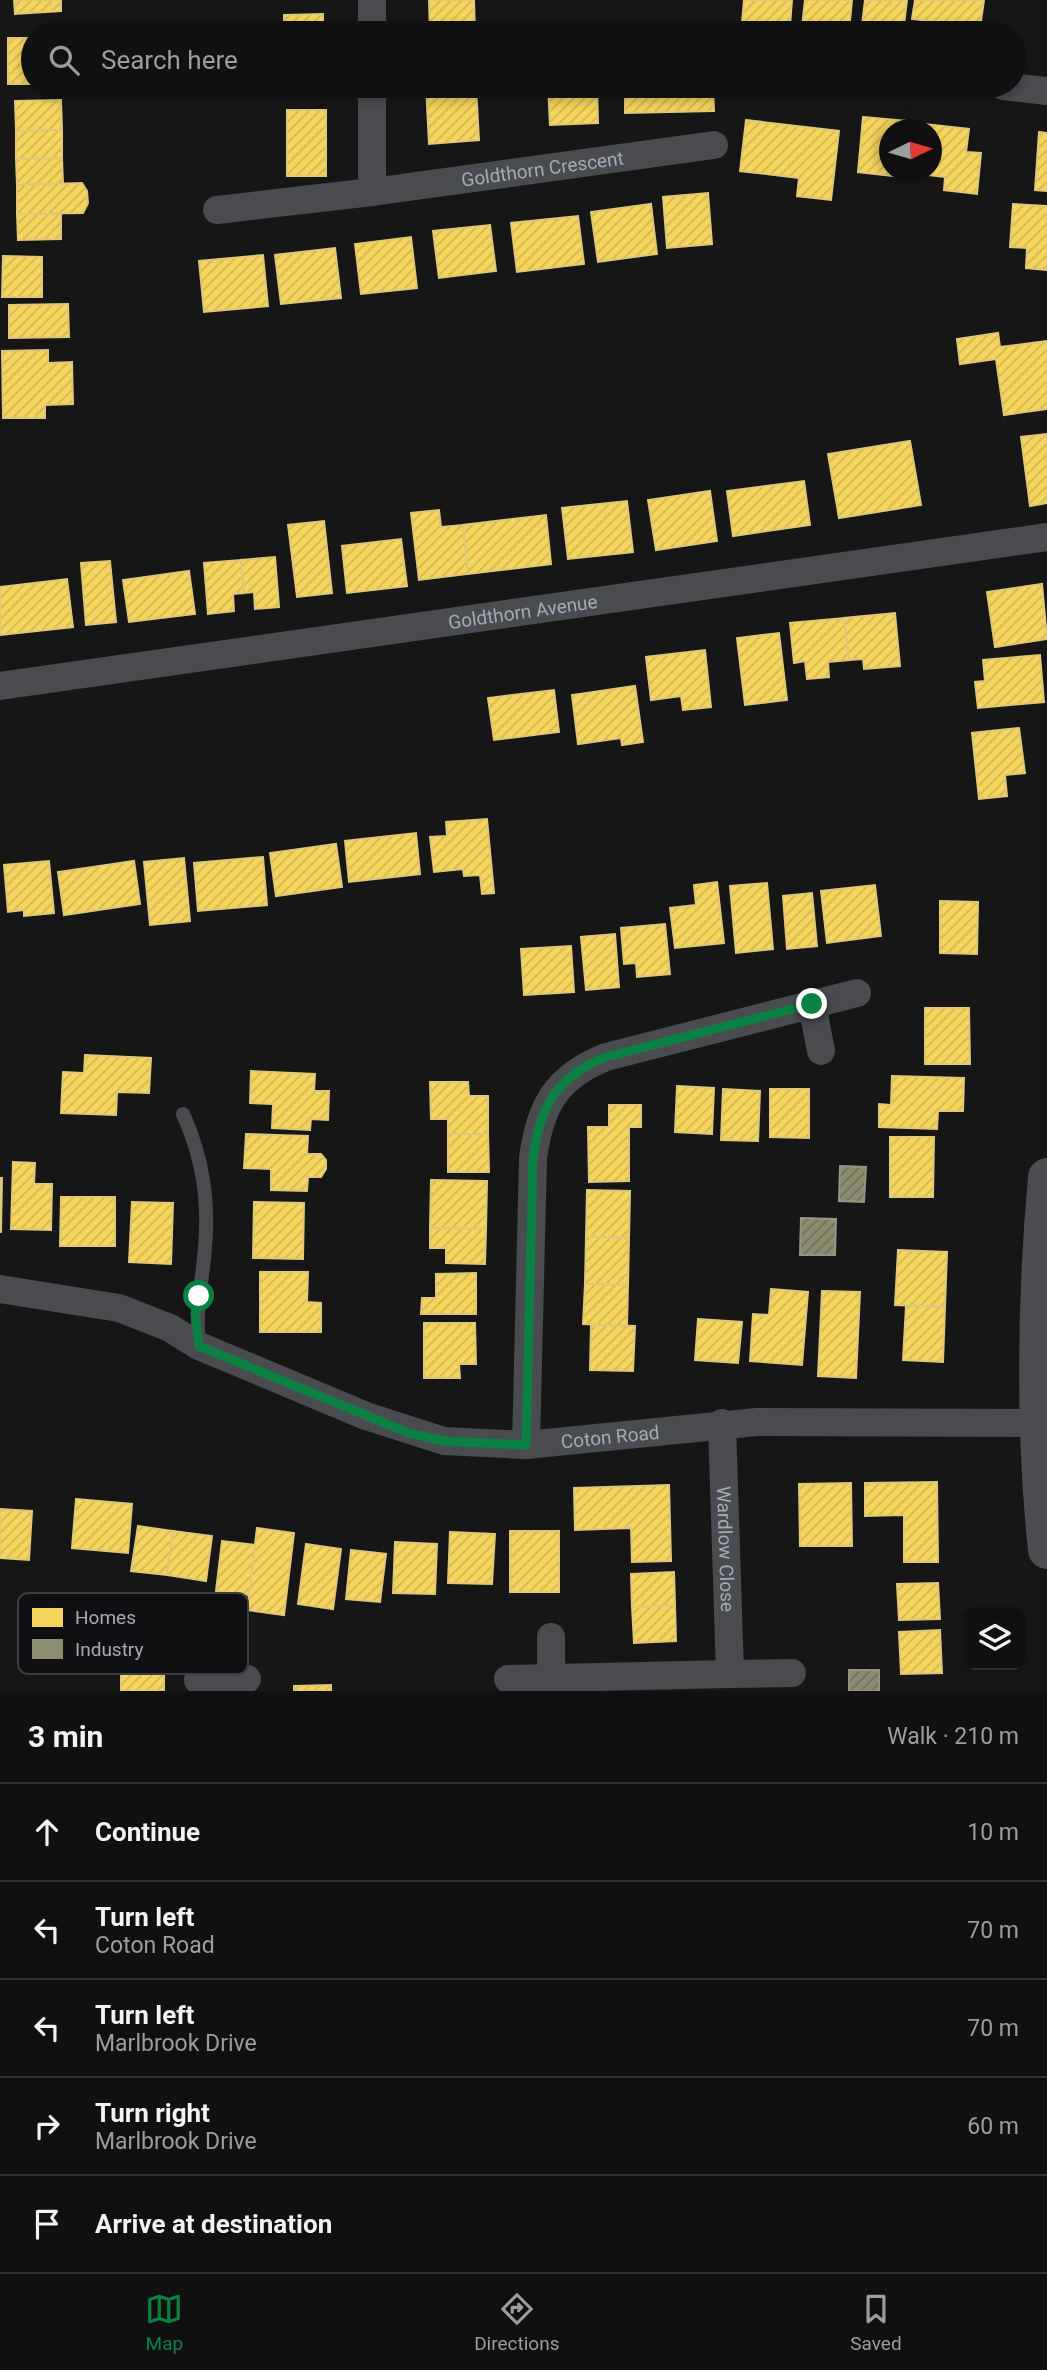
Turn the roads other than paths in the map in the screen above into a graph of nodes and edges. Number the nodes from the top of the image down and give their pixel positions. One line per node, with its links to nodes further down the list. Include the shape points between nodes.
1 (372, 0): 2 (street)
2 (372, 21)
3 (1026, 89): 4 (street)
4 (1047, 91)
5 (372, 98): 7 (street)
6 (714, 145): 7 (street, Goldthorn Crescent)
7 (372, 192): 8 (street, Goldthorn Crescent)
8 (217, 210)
9 (1047, 537): 10 (street, Goldthorn Avenue)
10 (0, 686)
11 (856, 993): 12 (street)
12 (812, 1004): 13 (street); 21 (street, via 606,1057 564,1081 548,1103 537,1129 533,1158)
13 (821, 1051)
14 (183, 1114): 18 (lane, via 207,1198 195,1314)
15 (1047, 1177): 17 (main road)
16 (0, 1289): 18 (street, Coton Road, via 119,1308 170,1328)
17 (1042, 1332): 20 (main road)
18 (199, 1346): 21 (street, Coton Road, via 409,1433 444,1441)
19 (722, 1423): 20 (street, Coton Road); 21 (street, Coton Road); 25 (street, Wardlow Close)
20 (1037, 1423): 22 (main road)
21 (526, 1445)
22 (1047, 1550)
23 (551, 1637): 26 (street)
24 (792, 1673): 25 (street)
25 (730, 1674): 26 (street)
26 (551, 1678): 27 (street)
27 (508, 1679)

